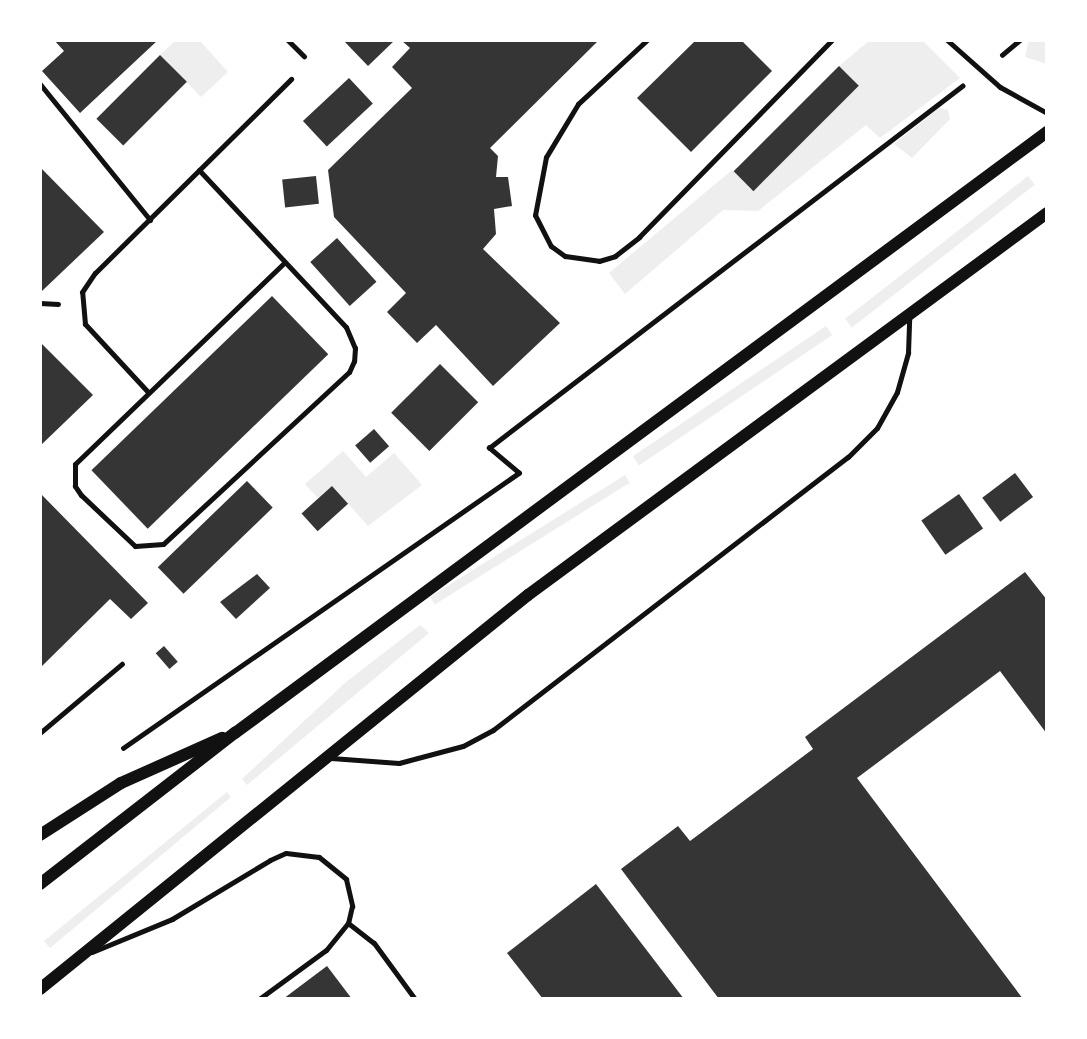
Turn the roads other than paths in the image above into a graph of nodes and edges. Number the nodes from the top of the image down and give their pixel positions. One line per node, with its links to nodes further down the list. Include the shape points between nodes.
1 (647, 40): 2 (lane, via 578,104 546,158 535,215 551,246 565,256 598,261 615,256 639,237)
2 (832, 40)
3 (947, 40): 6 (lane, via 980,72)
4 (291, 79): 8 (lane)
5 (40, 84): 10 (lane)
6 (1047, 113)
7 (1047, 132): 14 (street)
8 (199, 170): 10 (lane); 11 (lane)
9 (1047, 213): 12 (street)
10 (150, 220): 13 (lane, via 87,282 80,303 85,324)
11 (285, 262): 13 (lane); 13 (lane, via 352,337 355,348 349,372 163,544 149,547 123,538 81,495 73,475 82,455)
12 (909, 312): 15 (street, via 528,595); 15 (lane, via 897,392 877,428 792,500 493,730 432,757 399,763)
13 (148, 392)
14 (235, 733): 16 (street, via 121,783); 17 (street)
15 (331, 758): 19 (street)
16 (40, 835)
17 (40, 884)
18 (348, 923): 19 (lane, via 350,889 334,865 311,855 286,853 172,919); 21 (lane, via 326,950); 22 (lane, via 374,943)
19 (83, 956): 20 (street)
20 (40, 989)
21 (259, 999)
22 (415, 999)

